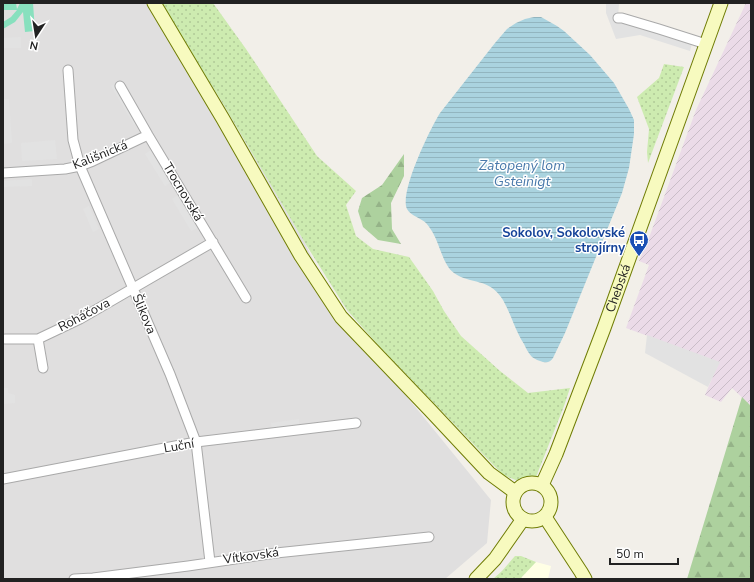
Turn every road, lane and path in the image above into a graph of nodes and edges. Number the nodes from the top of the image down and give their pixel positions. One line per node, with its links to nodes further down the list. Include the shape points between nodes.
1 (154, 3): 20 (main road, via 301,256 341,317 489,473)
2 (721, 3): 4 (main road, Chebská)
3 (618, 18): 4 (street, via 659,28)
4 (706, 44): 19 (main road, Chebská, via 604,328)
5 (68, 70): 8 (street, Šlikova, via 73,140)
6 (120, 86): 7 (street, Trocnovská)
7 (148, 135): 8 (street, Kališnická); 10 (street, Trocnovská)
8 (80, 166): 9 (street, Kališnická); 11 (street, Šlikova)
9 (3, 173)
10 (213, 242): 11 (street, Roháčova); 12 (street, Trocnovská)
11 (133, 288): 14 (street, Roháčova); 17 (street, Šlikova)
12 (246, 298)
13 (5, 339): 14 (street, Roháčova)
14 (38, 339): 15 (street)
15 (43, 368)
16 (356, 423): 17 (street, Luční)
17 (196, 442): 18 (street, Luční); 24 (street, Šlikova)
18 (3, 479)
19 (542, 485): 20 (main road, via 527,483); 21 (main road, via 550,493 552,503)
20 (515, 492): 22 (main road, via 514,507)
21 (544, 517): 22 (main road, via 536,521); 28 (main road)
22 (523, 519): 27 (main road, via 496,559)
23 (429, 537): 24 (street, Vítkovská)
24 (210, 562): 25 (street, Vítkovská)
25 (93, 578): 26 (street, Vítkovská)
26 (74, 579)
27 (476, 579)
28 (585, 579)

